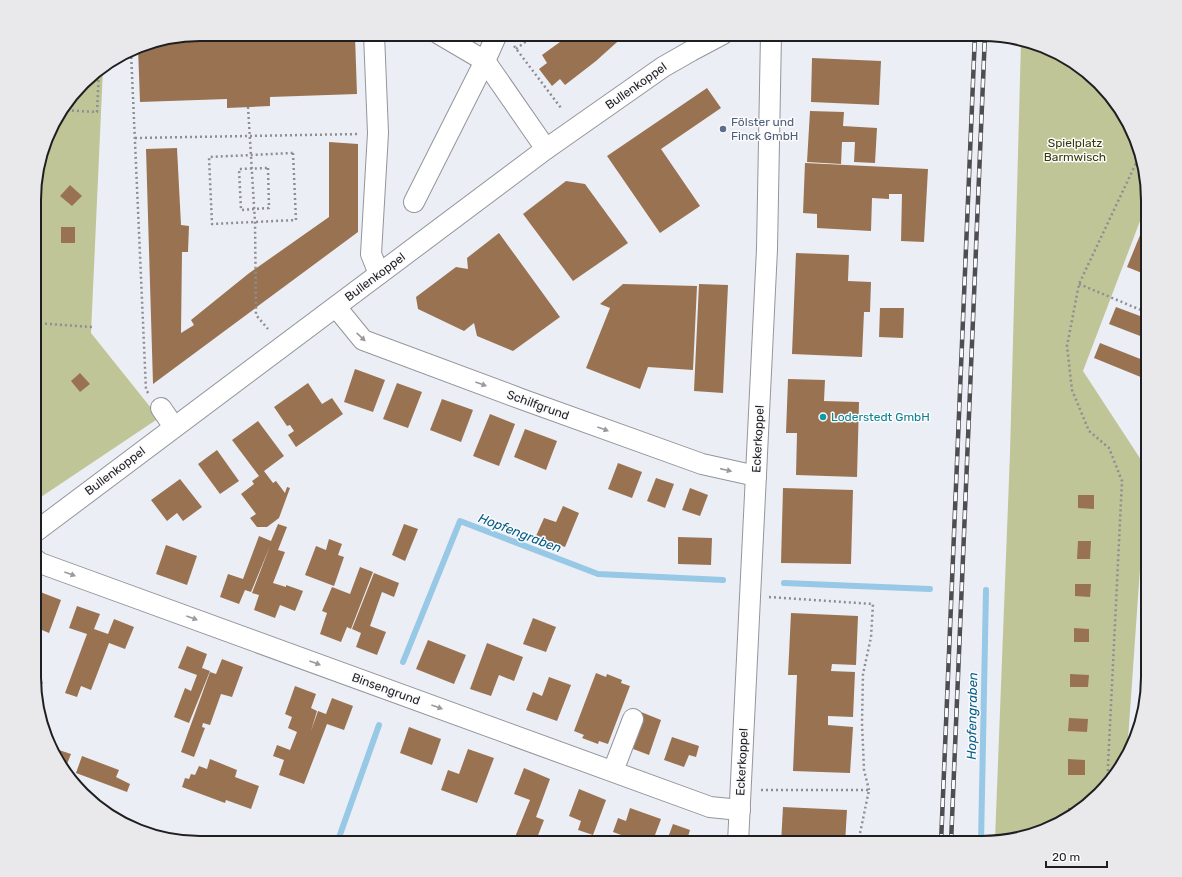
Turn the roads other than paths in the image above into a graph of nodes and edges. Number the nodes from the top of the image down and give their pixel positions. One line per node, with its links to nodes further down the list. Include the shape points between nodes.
1 (374, 41): 9 (street, via 378,133 371,254)
2 (451, 41): 6 (street)
3 (503, 41): 6 (street)
4 (709, 41): 7 (street, Bullenkoppel, via 663,67)
5 (771, 41): 13 (street, Eckerkoppel, via 767,249)
6 (485, 61): 7 (street); 8 (street)
7 (546, 149): 9 (street, Bullenkoppel)
8 (414, 202)
9 (379, 274): 10 (street, Bullenkoppel)
10 (336, 307): 12 (street, Bullenkoppel); 13 (street, Schilfgrund, one-way to 13, via 363,340 702,464)
11 (161, 408): 12 (street)
12 (174, 426): 14 (street, Bullenkoppel)
13 (756, 476): 18 (street, Eckerkoppel)
14 (41, 527)
15 (41, 563): 17 (street, Binsengrund, one-way to 17)
16 (633, 719): 17 (street)
17 (612, 771): 18 (street, Binsengrund, via 710,807)
18 (740, 810): 19 (street, Eckerkoppel)
19 (738, 836)

